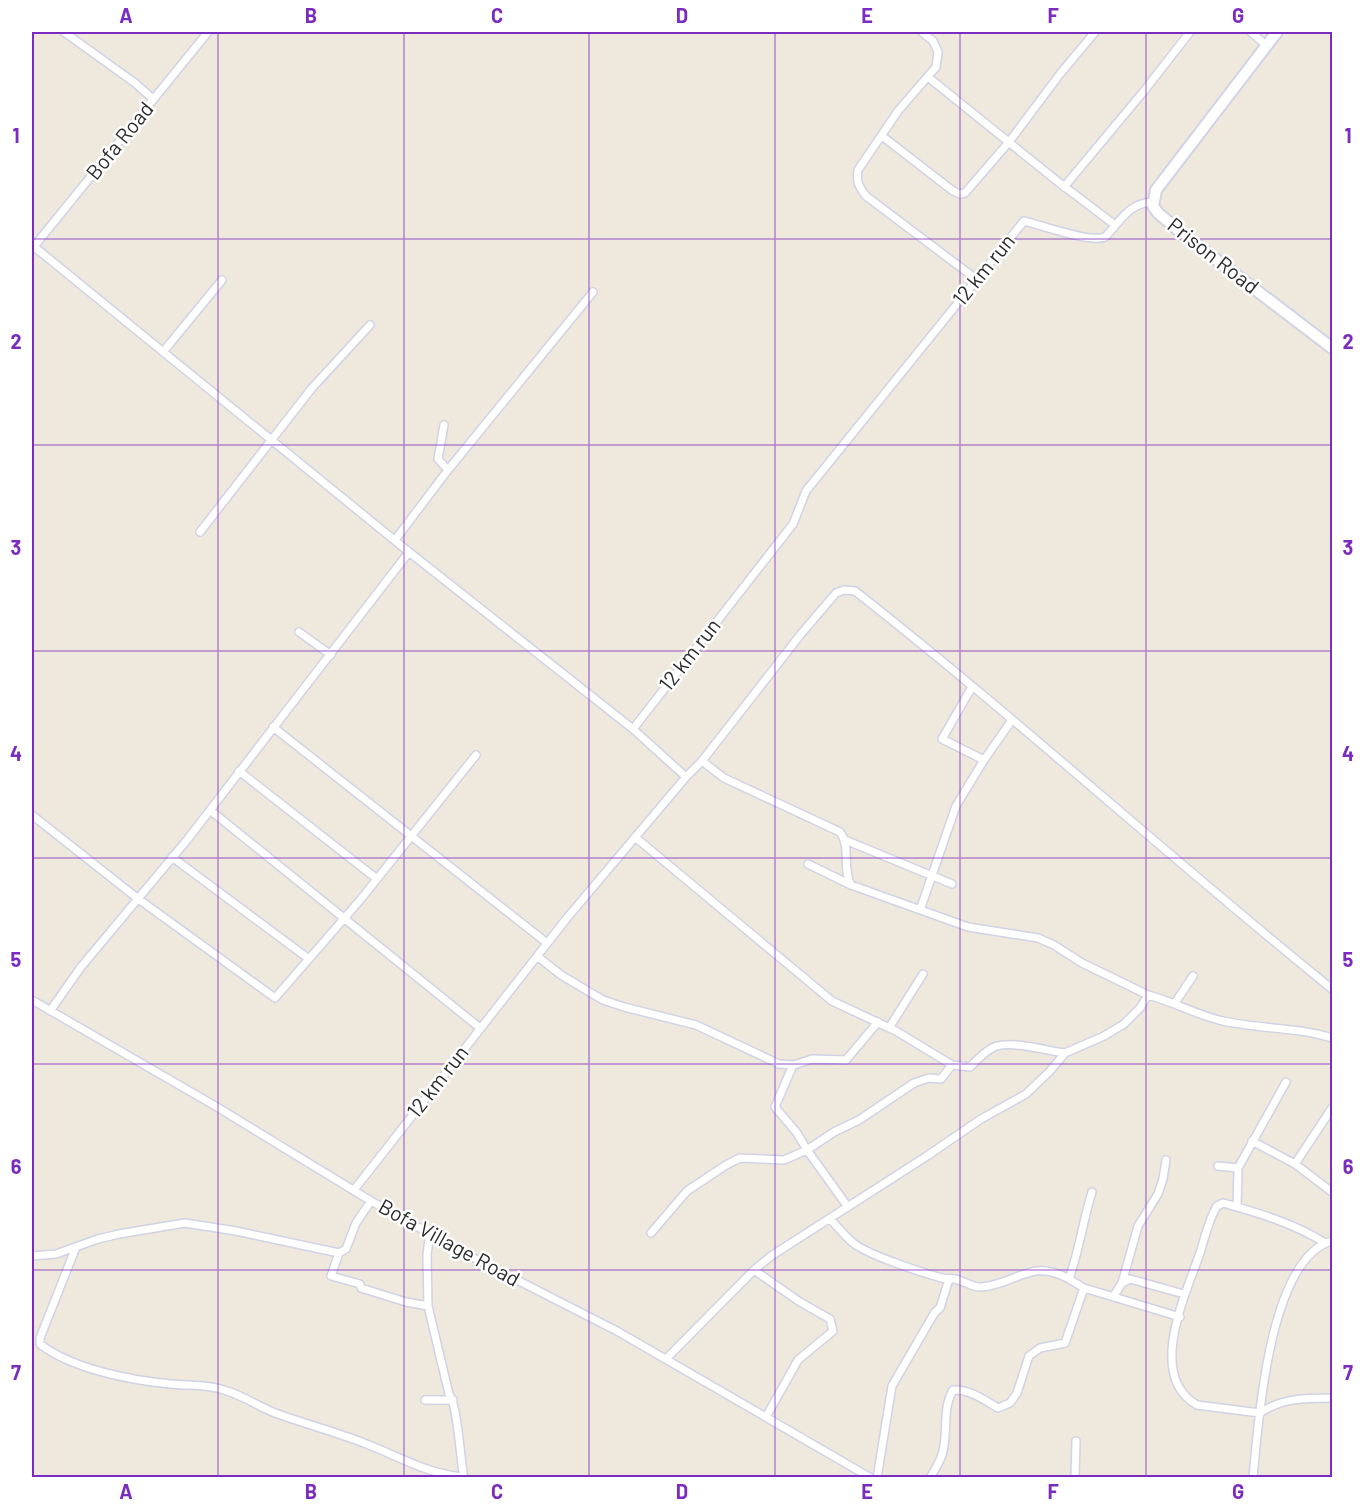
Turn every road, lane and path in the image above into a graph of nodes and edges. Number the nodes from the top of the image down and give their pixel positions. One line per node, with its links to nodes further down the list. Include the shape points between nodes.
1 (64, 32): 10 (street)
2 (208, 32): 10 (street, Bofa Road)
3 (922, 32): 9 (street, via 938,52 936,67)
4 (1095, 32): 12 (street)
5 (1190, 32): 13 (street)
6 (1251, 32): 8 (street)
7 (1277, 32): 8 (street, Prison Road)
8 (1267, 46): 14 (street, Prison Road, via 1156,190)
9 (928, 78): 11 (street); 12 (street)
10 (153, 99): 16 (street, Bofa Road)
11 (882, 136): 12 (street, via 960,194 970,189); 17 (street, via 858,170 859,188)
12 (1008, 142): 13 (street)
13 (1064, 187): 15 (street)
14 (1153, 202): 15 (street, 12 km run, via 1133,206); 21 (street, Prison Road, via 1158,213 1184,235)
15 (1115, 225): 17 (street, 12 km run, via 1100,239 1024,220)
16 (32, 247): 22 (street)
17 (976, 279): 34 (street, 12 km run, via 806,491 793,524)
18 (222, 280): 22 (street)
19 (593, 292): 25 (street)
20 (369, 325): 24 (street)
21 (1332, 348)
22 (163, 351): 24 (street)
23 (444, 425): 25 (street, via 438,459)
24 (271, 440): 26 (street); 27 (street)
25 (448, 470): 27 (street)
26 (200, 532)
27 (395, 540): 28 (street)
28 (409, 552): 30 (street); 34 (street)
29 (299, 632): 30 (street)
30 (331, 655): 33 (street)
31 (972, 687): 32 (street); 36 (street, via 942,739); 37 (street, 12 km run, via 855,591 844,590 836,593 801,634)
32 (1012, 720): 36 (street); 59 (street)
33 (273, 727): 38 (street); 42 (street)
34 (633, 729): 39 (street)
35 (476, 755): 42 (street)
36 (984, 760): 47 (street, via 956,806)
37 (702, 761): 39 (street, 12 km run); 44 (street, via 724,778 840,832)
38 (239, 771): 40 (street); 48 (street)
39 (686, 777): 43 (street, 12 km run)
40 (210, 810): 45 (street); 53 (street)
41 (32, 815): 51 (street)
42 (412, 836): 48 (street); 54 (street)
43 (635, 837): 54 (street, 12 km run); 64 (street, via 832,1001)
44 (845, 840): 47 (street); 50 (street, via 847,878)
45 (172, 857): 51 (street); 56 (street)
46 (808, 864): 50 (street)
47 (932, 876): 49 (street); 52 (street)
48 (377, 879): 53 (street)
49 (952, 884)
50 (851, 885): 52 (street)
51 (137, 898): 56 (street, via 275,998); 63 (street)
52 (921, 910): 60 (street, via 968,927 1038,938)
53 (343, 918): 56 (street); 65 (street)
54 (547, 943): 55 (street, 12 km run)
55 (537, 957): 65 (street, 12 km run); 69 (street, via 603,1000 696,1025 779,1064)
56 (309, 959)
57 (923, 974): 66 (street)
58 (1193, 976): 62 (street)
59 (1332, 989)
60 (1148, 995): 62 (street); 68 (street, via 1124,1024)
61 (32, 1000): 63 (street, Bofa Village Road)
62 (1175, 1003): 67 (street, via 1226,1021 1314,1032)
63 (50, 1011): 79 (street, Bofa Village Road)
64 (878, 1022): 66 (street); 69 (street, via 846,1060 812,1059)
65 (480, 1028): 79 (street, 12 km run)
66 (889, 1028): 70 (street)
67 (1332, 1038)
68 (1065, 1053): 70 (street, via 997,1046 970,1067); 83 (street, via 1026,1094 981,1119)
69 (793, 1065): 74 (street, via 775,1107)
70 (952, 1065): 74 (street, via 941,1078 914,1083)
71 (1286, 1082): 73 (street)
72 (1332, 1108): 76 (street)
73 (1252, 1141): 76 (street); 78 (street)
74 (807, 1150): 83 (street); 87 (street, via 784,1160 740,1158 726,1165 687,1191)
75 (1166, 1160): 95 (street, via 1164,1179 1138,1226)
76 (1295, 1164): 81 (street)
77 (1218, 1166): 78 (street)
78 (1238, 1168): 84 (street)
79 (354, 1190): 82 (street, Bofa Village Road)
80 (1092, 1192): 94 (street)
81 (1332, 1192)
82 (371, 1201): 86 (street, Bofa Village Road); 90 (street, via 356,1223 346,1250)
83 (848, 1207): 85 (street)
84 (1237, 1207): 88 (street); 97 (street, via 1223,1203 1217,1206)
85 (830, 1219): 92 (street); 93 (street, via 853,1243 867,1251)
86 (430, 1232): 99 (street); 101 (street, Bofa Village Road)
87 (651, 1233)
88 (1328, 1242): 105 (street, via 1310,1255 1289,1286 1267,1367)
89 (76, 1247): 90 (street, via 118,1234 185,1223); 91 (street); 108 (street, via 40,1338 40,1344 46,1348 109,1373 223,1389 279,1414 373,1446 416,1467)
90 (339, 1253): 99 (street, via 331,1276 406,1302)
91 (32, 1256)
92 (754, 1270): 101 (street); 106 (street, via 830,1319 833,1331 798,1360)
93 (949, 1279): 94 (street, via 981,1287 1047,1270); 110 (street, via 940,1308 892,1386)
94 (1069, 1279): 96 (street)
95 (1122, 1283): 97 (street, via 1130,1279); 98 (street)
96 (1084, 1288): 98 (street); 111 (street, via 1065,1343 1040,1348 1029,1356 1017,1393 1010,1402 998,1408 968,1392 953,1389 943,1452)
97 (1184, 1294): 100 (street)
98 (1113, 1297): 100 (street)
99 (428, 1305): 104 (street)
100 (1180, 1317): 105 (street, via 1171,1348 1181,1391 1197,1405)
101 (667, 1358): 106 (street, Bofa Village Road)
102 (1332, 1398): 105 (street, via 1289,1401 1271,1405)
103 (425, 1400): 104 (street)
104 (453, 1400): 108 (street)
105 (1260, 1413): 113 (street)
106 (766, 1417): 109 (street, Bofa Village Road)
107 (1076, 1441): 112 (street)
108 (464, 1477)
109 (871, 1478)
110 (877, 1478)
111 (930, 1478)
112 (1075, 1478)
113 (1253, 1478)

